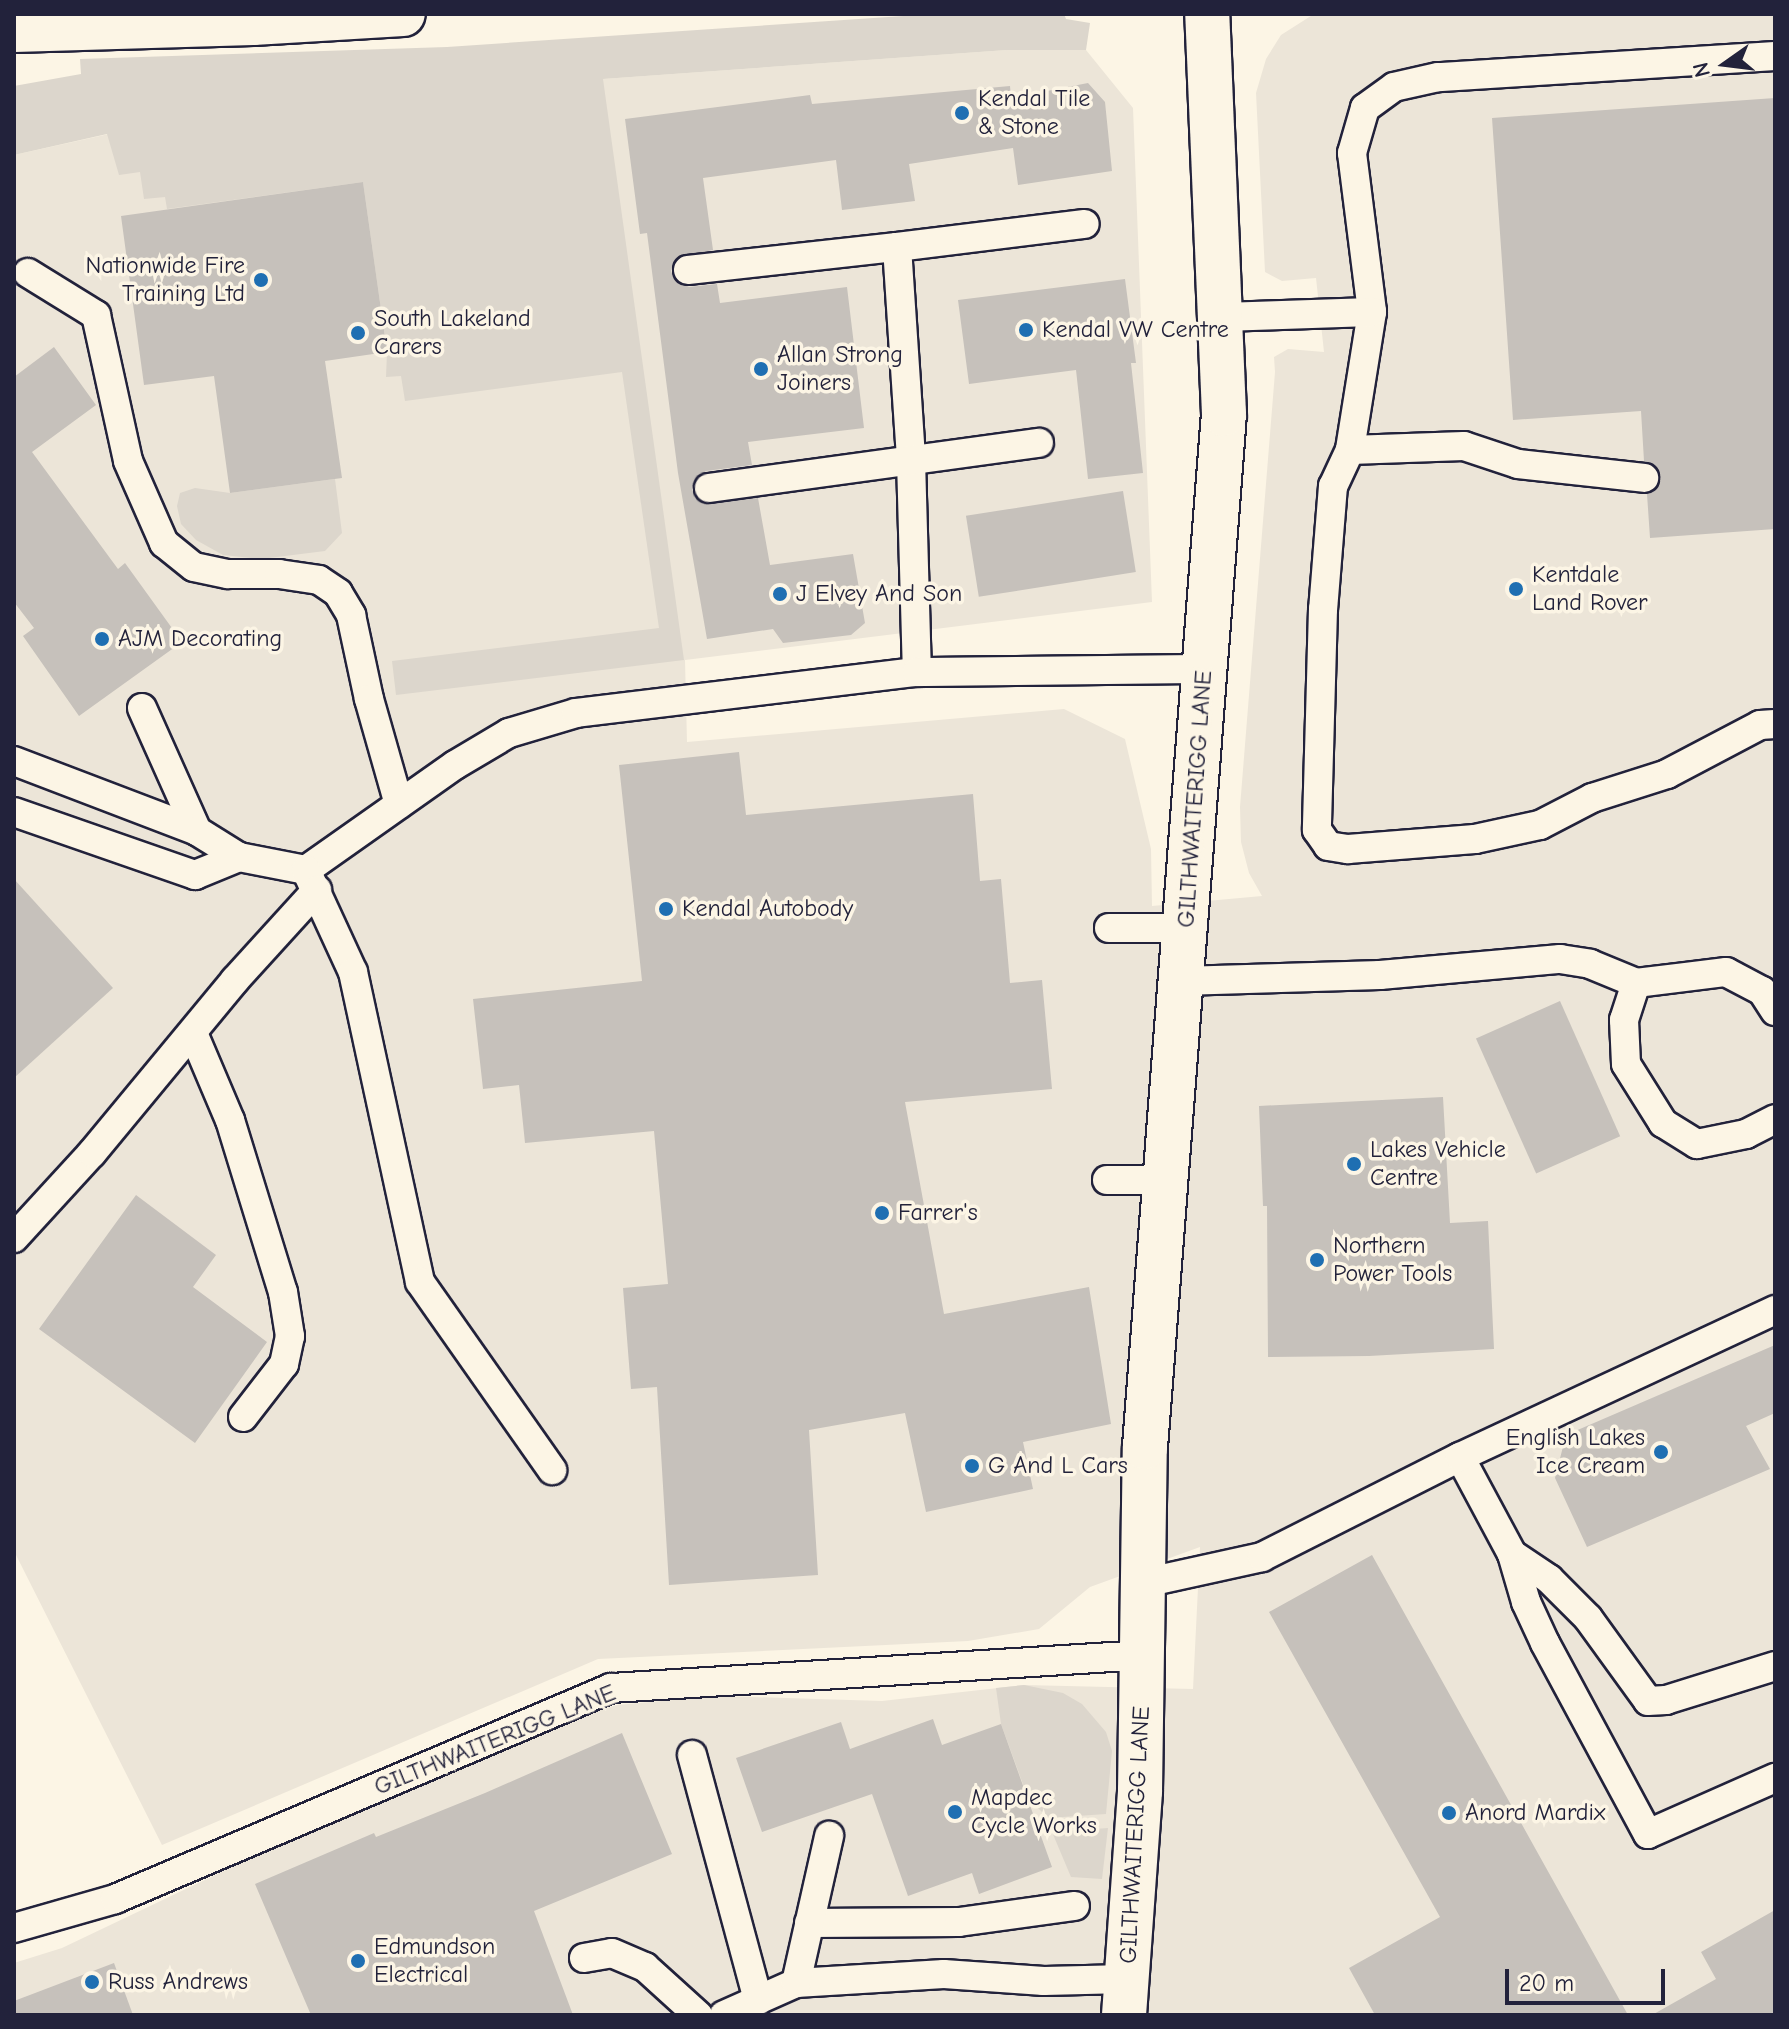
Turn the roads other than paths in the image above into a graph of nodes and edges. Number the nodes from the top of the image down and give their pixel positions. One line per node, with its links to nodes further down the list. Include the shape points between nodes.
1 (403, 14): 3 (main road)
2 (1207, 14): 10 (main road, GILTHWAITERIGG LANE)
3 (14, 30)
4 (1775, 56): 9 (lane, via 1438,77 1394,87 1365,108 1352,153)
5 (1085, 224): 6 (lane)
6 (897, 247): 7 (lane); 13 (lane)
7 (688, 270)
8 (28, 273): 21 (lane, via 96,315 128,461 164,543 194,567 319,580 338,593 355,628)
9 (1372, 312): 10 (lane); 12 (lane)
10 (1222, 317): 16 (main road, GILTHWAITERIGG LANE, via 1224,414)
11 (1039, 443): 13 (lane)
12 (1350, 450): 14 (lane, via 1464,446 1518,464); 19 (lane, via 1333,486 1323,609 1317,830 1328,846 1475,839 1540,825 1592,798 1667,774 1760,725)
13 (911, 460): 15 (lane); 17 (lane)
14 (1644, 478)
15 (709, 488)
16 (1205, 669): 17 (lane); 27 (main road, GILTHWAITERIGG LANE)
17 (917, 672): 21 (lane, via 576,713 509,733)
18 (142, 708): 23 (lane)
19 (1775, 724)
20 (14, 761): 23 (lane)
21 (399, 804): 25 (lane)
22 (14, 812): 24 (lane, via 195,875)
23 (197, 831): 24 (lane)
24 (239, 857): 25 (lane)
25 (311, 880): 31 (lane); 39 (lane, via 353,972 420,1282)
26 (1109, 928): 27 (lane)
27 (1186, 928): 28 (main road, GILTHWAITERIGG LANE)
28 (1181, 981): 29 (lane, via 1380,975 1560,959 1590,964); 34 (main road, GILTHWAITERIGG LANE)
29 (1636, 983): 30 (lane, via 1726,972 1762,991); 32 (lane, via 1624,1020 1626,1064 1663,1123 1697,1144 1746,1134)
30 (1775, 1011)
31 (193, 1033): 35 (lane); 37 (lane, via 235,1135 283,1292 290,1336 284,1364)
32 (1775, 1119)
33 (1107, 1180): 34 (lane)
34 (1165, 1180): 41 (main road, GILTHWAITERIGG LANE, via 1145,1447)
35 (14, 1238)
36 (1775, 1310): 38 (lane)
37 (243, 1417)
38 (1460, 1457): 40 (lane); 41 (lane, via 1262,1557)
39 (552, 1470)
40 (1512, 1554): 43 (lane, via 1549,1579 1588,1618 1648,1701); 45 (lane, via 1545,1643 1648,1834)
41 (1144, 1583): 42 (main road, GILTHWAITERIGG LANE)
42 (1144, 1655): 49 (lane, GILTHWAITERIGG LANE, via 611,1688 115,1899); 52 (main road, GILTHWAITERIGG LANE)
43 (1775, 1666)
44 (692, 1755): 53 (lane)
45 (1775, 1778)
46 (829, 1836): 48 (lane)
47 (1075, 1906): 48 (lane, via 959,1922)
48 (809, 1923): 51 (lane)
49 (14, 1928)
50 (584, 1958): 54 (lane, via 612,1953 645,1967)
51 (796, 1983): 52 (lane, via 944,1974 1044,1981); 53 (lane)
52 (1125, 1997)
53 (758, 2000): 55 (lane)
54 (698, 2015)
55 (724, 2015)

